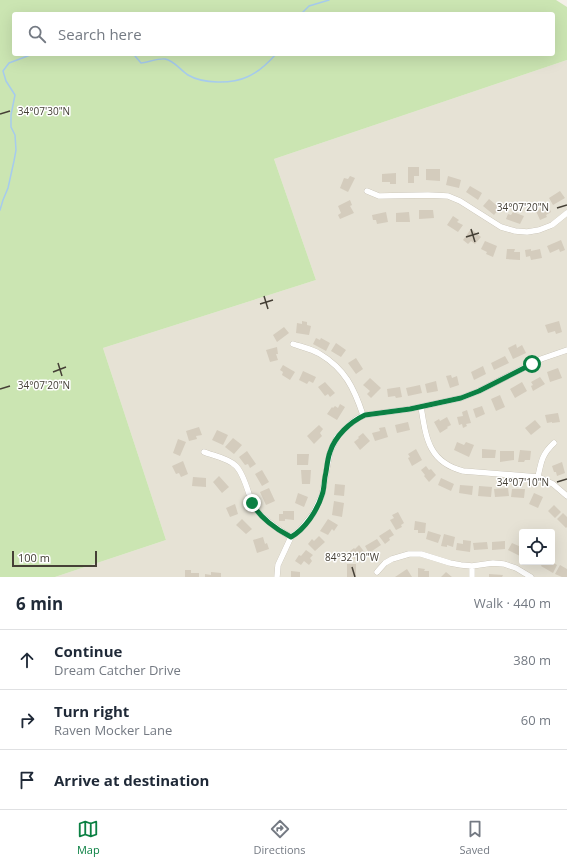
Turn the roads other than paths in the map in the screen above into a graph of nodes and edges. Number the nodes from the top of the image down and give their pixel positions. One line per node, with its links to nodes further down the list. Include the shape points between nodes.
1 (366, 191): 2 (street, via 379,196 448,196 501,227 515,231 538,230 552,225)
2 (567, 213)
3 (293, 344): 6 (street, via 319,353 337,366 347,377)
4 (567, 350): 5 (street, via 541,359 470,395)
5 (421, 407): 6 (street); 9 (street, via 429,443 437,456 448,465 469,472)
6 (363, 415): 11 (street, via 337,437 330,452 322,495 313,514)
7 (554, 443): 9 (street, via 544,454)
8 (204, 452): 11 (street, via 237,466 255,509)
9 (538, 477): 10 (street, via 553,484)
10 (567, 496)
11 (291, 537): 14 (street, via 278,565)
12 (472, 566): 13 (street, via 415,554 392,559); 15 (street); 16 (street, via 504,564)
13 (377, 572)
14 (277, 577)
15 (472, 577)
16 (531, 577)

